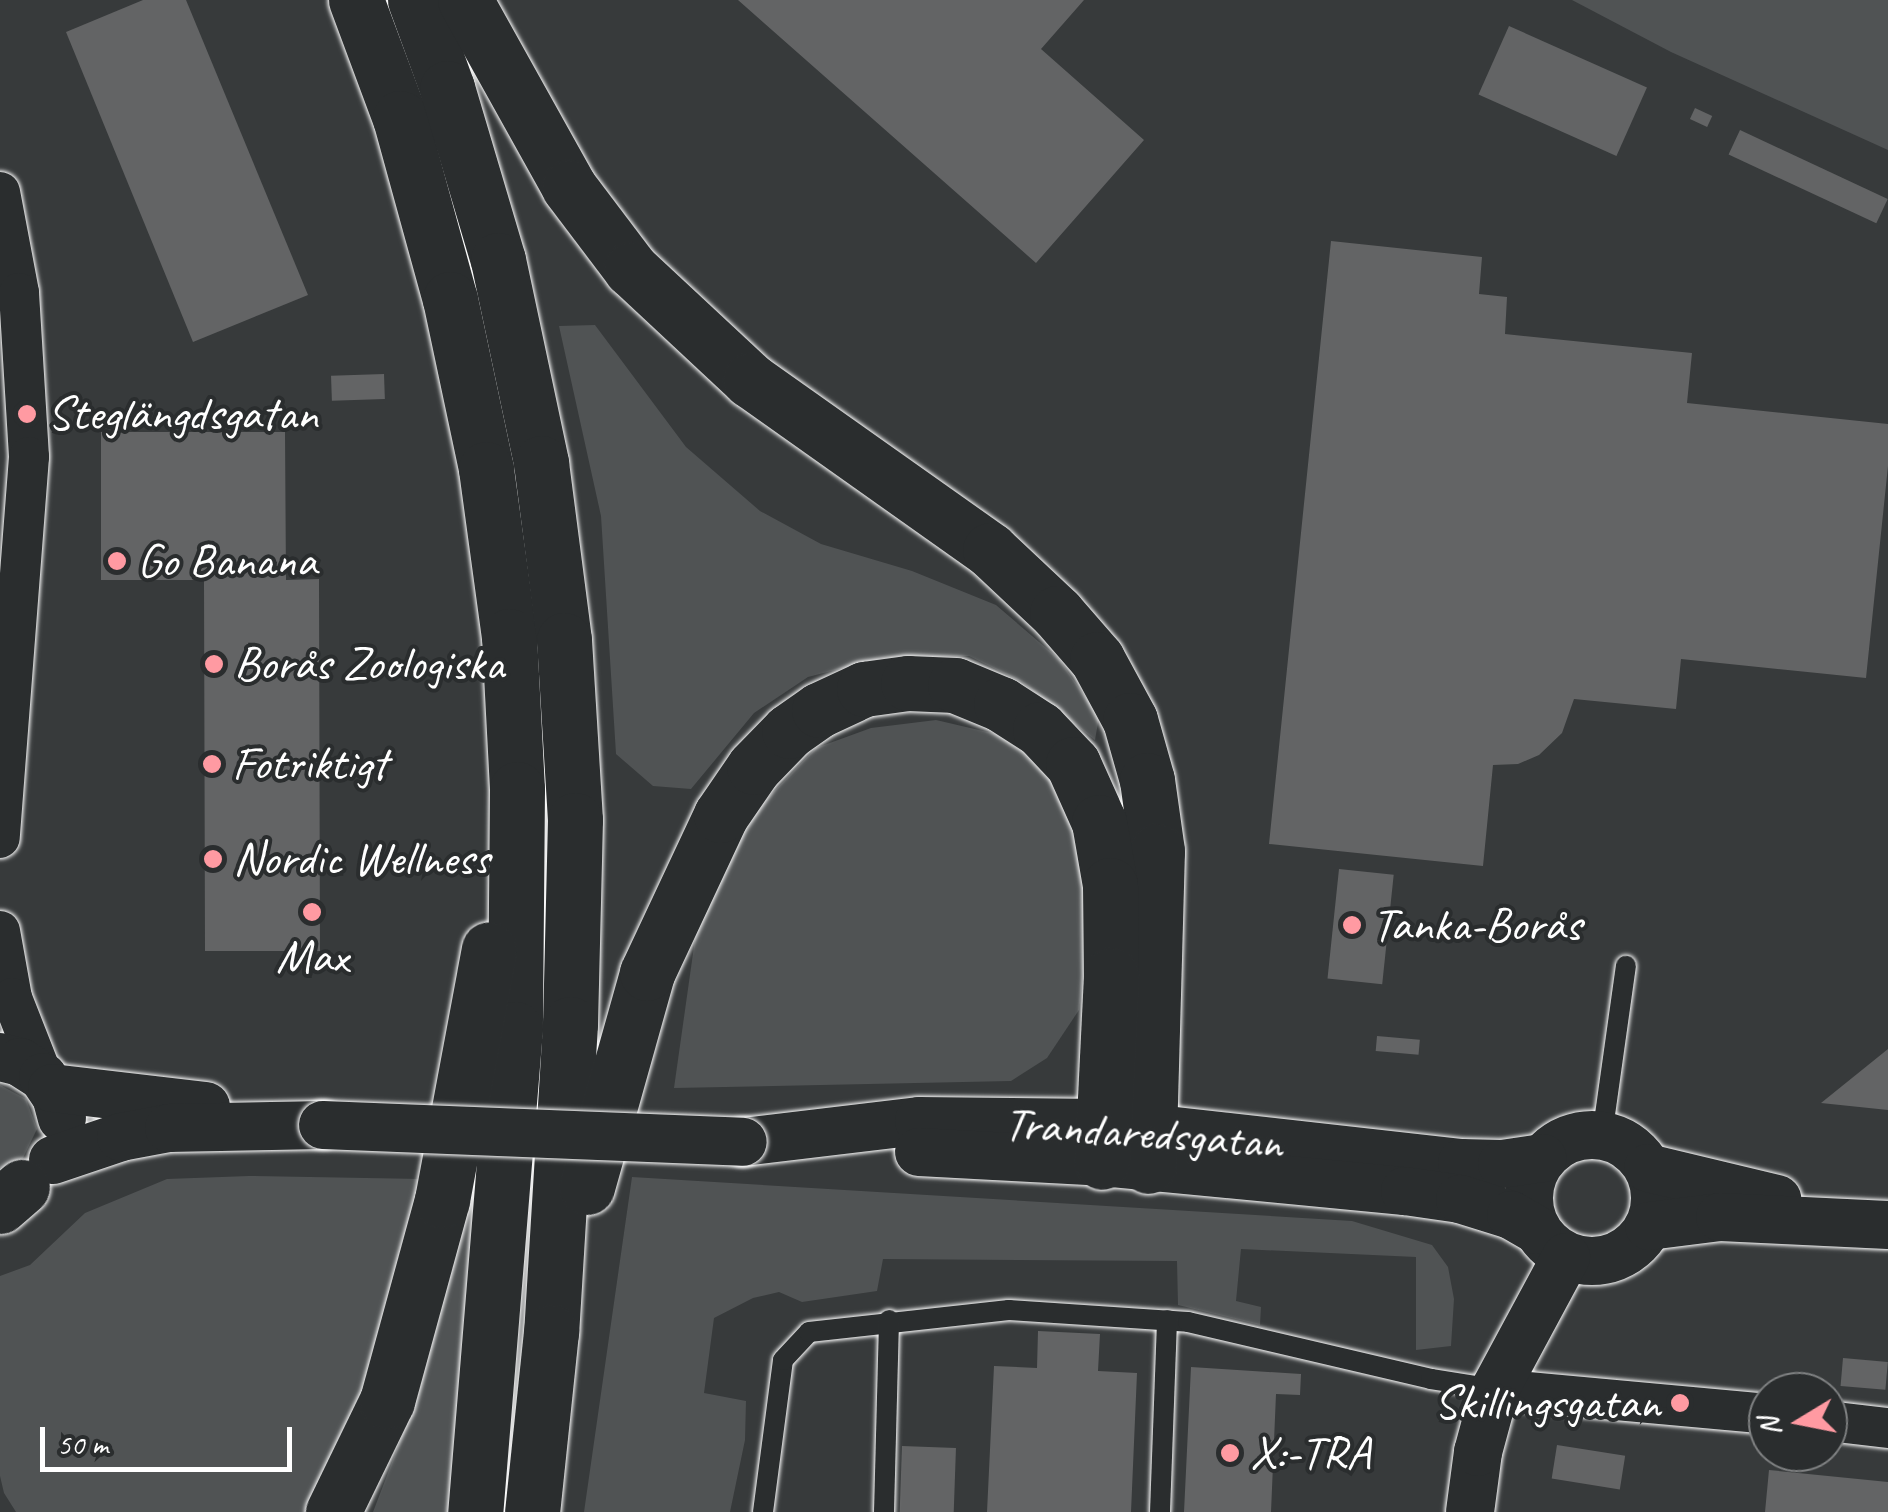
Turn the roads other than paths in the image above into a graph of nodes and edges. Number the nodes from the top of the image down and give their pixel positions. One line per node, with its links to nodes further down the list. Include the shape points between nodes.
1 (356, 0): 6 (highway, via 400,118 482,450 508,636)
2 (415, 0): 23 (highway, via 498,260 541,464 564,640 575,820)
3 (465, 0): 14 (highway, via 569,187 631,268 750,380 990,550 1097,659 1130,720 1157,851)
4 (0, 192): 5 (street, via 25,348 29,458)
5 (11, 589): 7 (street)
6 (517, 789): 28 (highway, via 442,1200 388,1401); 29 (highway, via 515,1029)
7 (0, 838)
8 (0, 931): 11 (street, via 12,998)
9 (1626, 966): 13 (lane)
10 (0, 1057): 11 (street, Trandaredsgatan)
11 (47, 1082): 12 (street, Trandaredsgatan); 17 (street, via 62,1124)
12 (324, 1125): 14 (street, Trandaredsgatan, bridge, via 744,1142); 17 (street, Trandaredsgatan, via 169,1128 121,1137)
13 (1602, 1136): 15 (street, Trandaredsgatan, via 1569,1139); 16 (street, via 1629,1146)
14 (1126, 1144): 15 (street, Trandaredsgatan, via 1462,1163); 20 (street, Trandaredsgatan, via 1460,1199 1511,1215); 23 (highway, via 1110,885 1100,822 1073,764 1040,729 955,685 864,690 789,731 721,814 692,870 647,973 614,1080)
15 (1543, 1158): 20 (street, via 1528,1199)
16 (1648, 1168): 18 (street); 19 (street, via 1656,1197)
17 (19, 1186)
18 (1880, 1224): 19 (street, via 1720,1217)
19 (1649, 1226): 20 (street, Trandaredsgatan, via 1614,1258 1585,1262)
20 (1551, 1243): 24 (street)
21 (888, 1320): 22 (lane, via 1008,1310); 31 (lane, via 809,1332 783,1360); 32 (lane)
22 (1168, 1320): 24 (lane); 33 (lane)
23 (550, 1332): 30 (highway)
24 (1495, 1389): 25 (street); 34 (street)
25 (1748, 1412)
26 (1848, 1423): 27 (street)
27 (1888, 1428)
28 (333, 1512)
29 (475, 1512)
30 (532, 1512)
31 (764, 1512)
32 (884, 1512)
33 (1160, 1512)
34 (1470, 1512)

